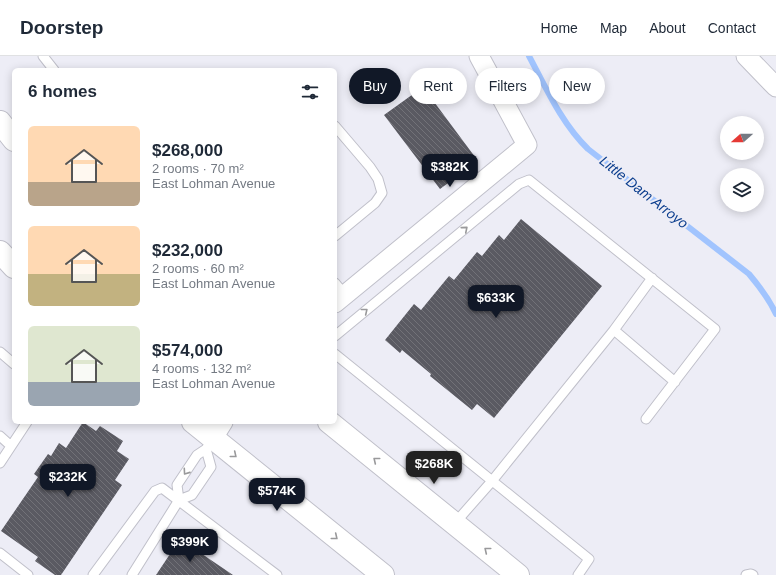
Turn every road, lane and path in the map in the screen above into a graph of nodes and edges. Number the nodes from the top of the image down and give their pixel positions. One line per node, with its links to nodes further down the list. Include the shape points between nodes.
1 (43, 56): 4 (lane)
2 (479, 56): 13 (street, via 527,144)
3 (746, 56): 5 (street)
4 (52, 68)
5 (776, 87)
6 (0, 122): 8 (main road)
7 (337, 128): 9 (lane, via 370,167 378,179 382,193 375,203)
8 (12, 137)
9 (337, 234)
10 (0, 252): 11 (main road)
11 (12, 265)
12 (652, 278): 14 (lane); 15 (lane, one-way to 12, via 519,184 529,180); 19 (lane, via 715,329)
13 (338, 294)
14 (614, 330): 19 (lane); 28 (lane)
15 (337, 334)
16 (0, 352): 18 (lane)
17 (337, 356): 28 (lane)
18 (12, 362)
19 (674, 382): 20 (lane)
20 (646, 419)
21 (26, 424): 26 (lane)
22 (196, 424): 25 (main road)
23 (331, 424): 30 (main road, one-way to 23)
24 (0, 436): 26 (lane)
25 (214, 436): 29 (lane, one-way to 29, via 197,455 177,485); 29 (lane, via 211,467 192,495); 36 (main road, one-way to 36)
26 (11, 446): 27 (lane)
27 (0, 463)
28 (492, 481): 30 (lane); 38 (lane, via 589,559)
29 (179, 500): 32 (lane); 34 (lane, via 162,488 155,491); 35 (lane)
30 (454, 524): 37 (main road, one-way to 30)
31 (0, 553): 33 (lane)
32 (274, 574)
33 (28, 575)
34 (93, 575)
35 (132, 575)
36 (383, 575)
37 (518, 575)
38 (578, 575)
39 (746, 575): 40 (lane)
40 (753, 575)

